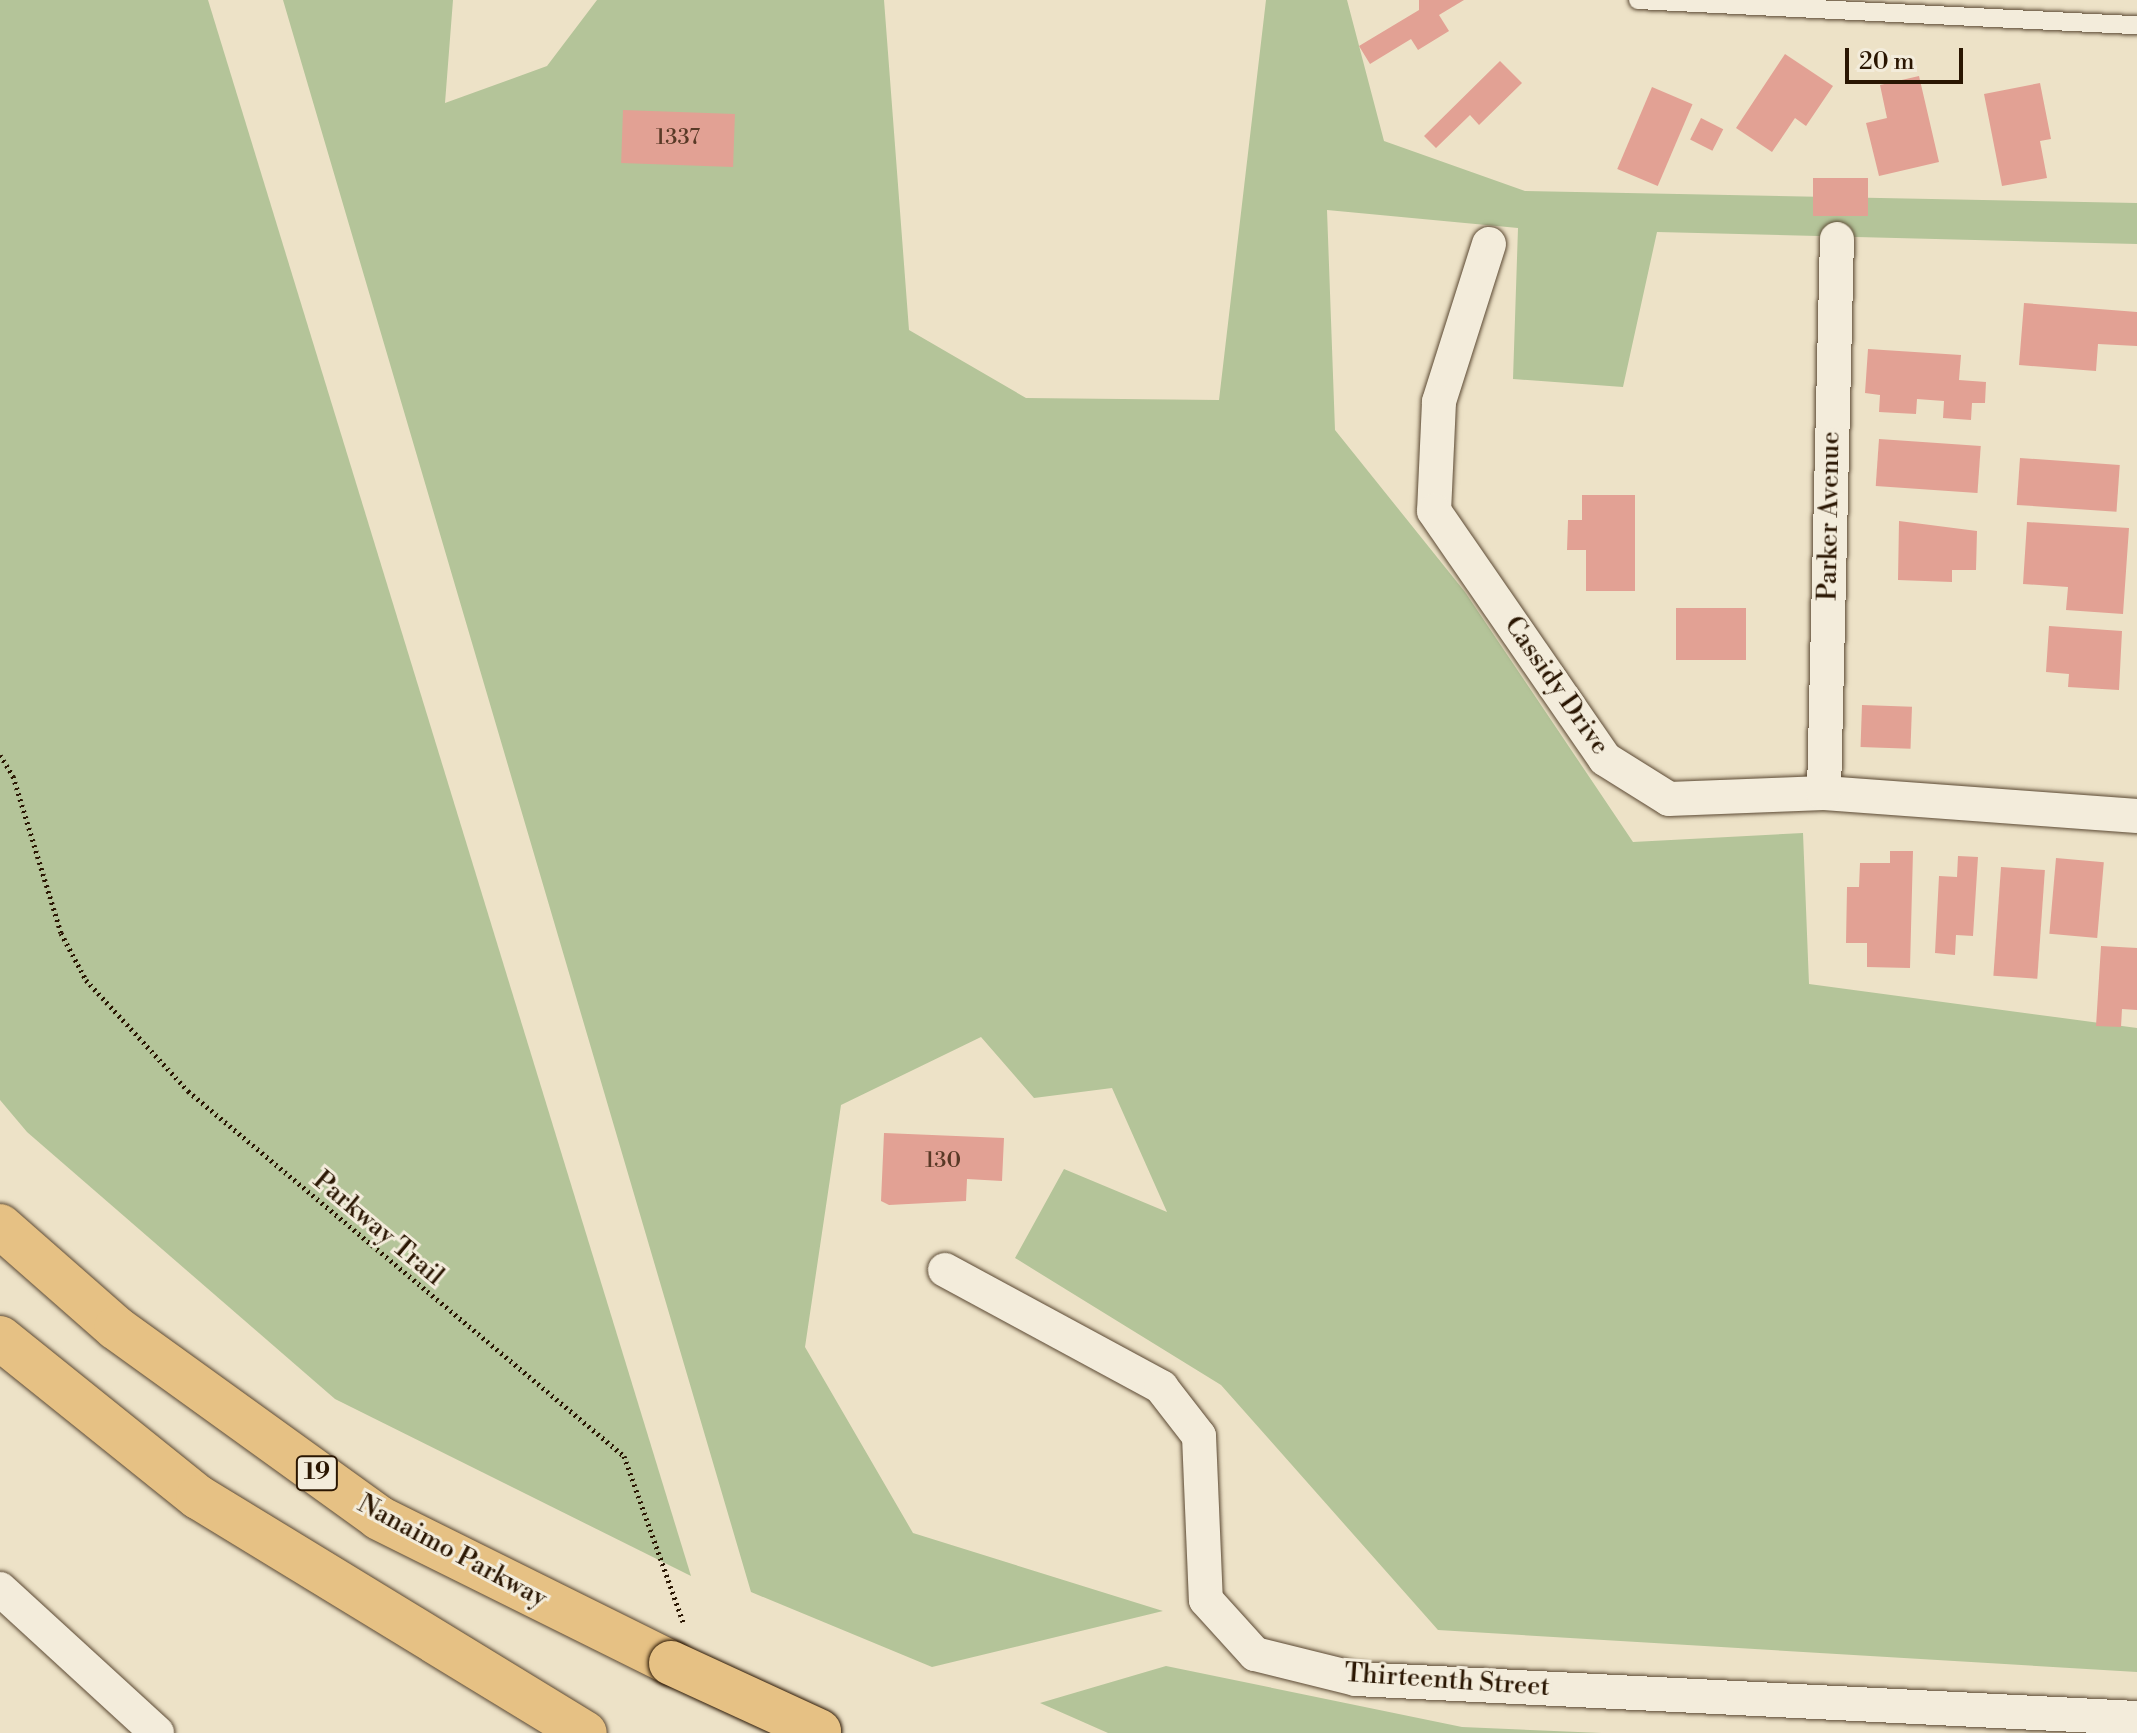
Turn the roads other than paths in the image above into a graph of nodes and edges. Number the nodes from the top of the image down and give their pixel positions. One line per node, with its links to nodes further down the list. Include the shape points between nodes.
1 (1638, 0): 2 (lane)
2 (1884, 8): 3 (lane)
3 (2137, 25)
4 (1837, 239): 6 (street, Parker Avenue)
5 (1489, 244): 6 (street, Cassidy Drive, via 1439,402 1434,511 1605,759 1669,799)
6 (1824, 793): 7 (street, Cassidy Drive)
7 (2137, 816)
8 (0, 1226): 13 (highway, Nanaimo Parkway / 19, bridge, via 116,1328 379,1518 678,1646)
9 (945, 1270): 12 (street, Thirteenth Street, via 1161,1387 1199,1436 1206,1600 1255,1654 1356,1679)
10 (0, 1338): 15 (highway, via 198,1497)
11 (0, 1589): 14 (street)
12 (2137, 1718)
13 (822, 1732)
14 (157, 1733)
15 (585, 1733)

